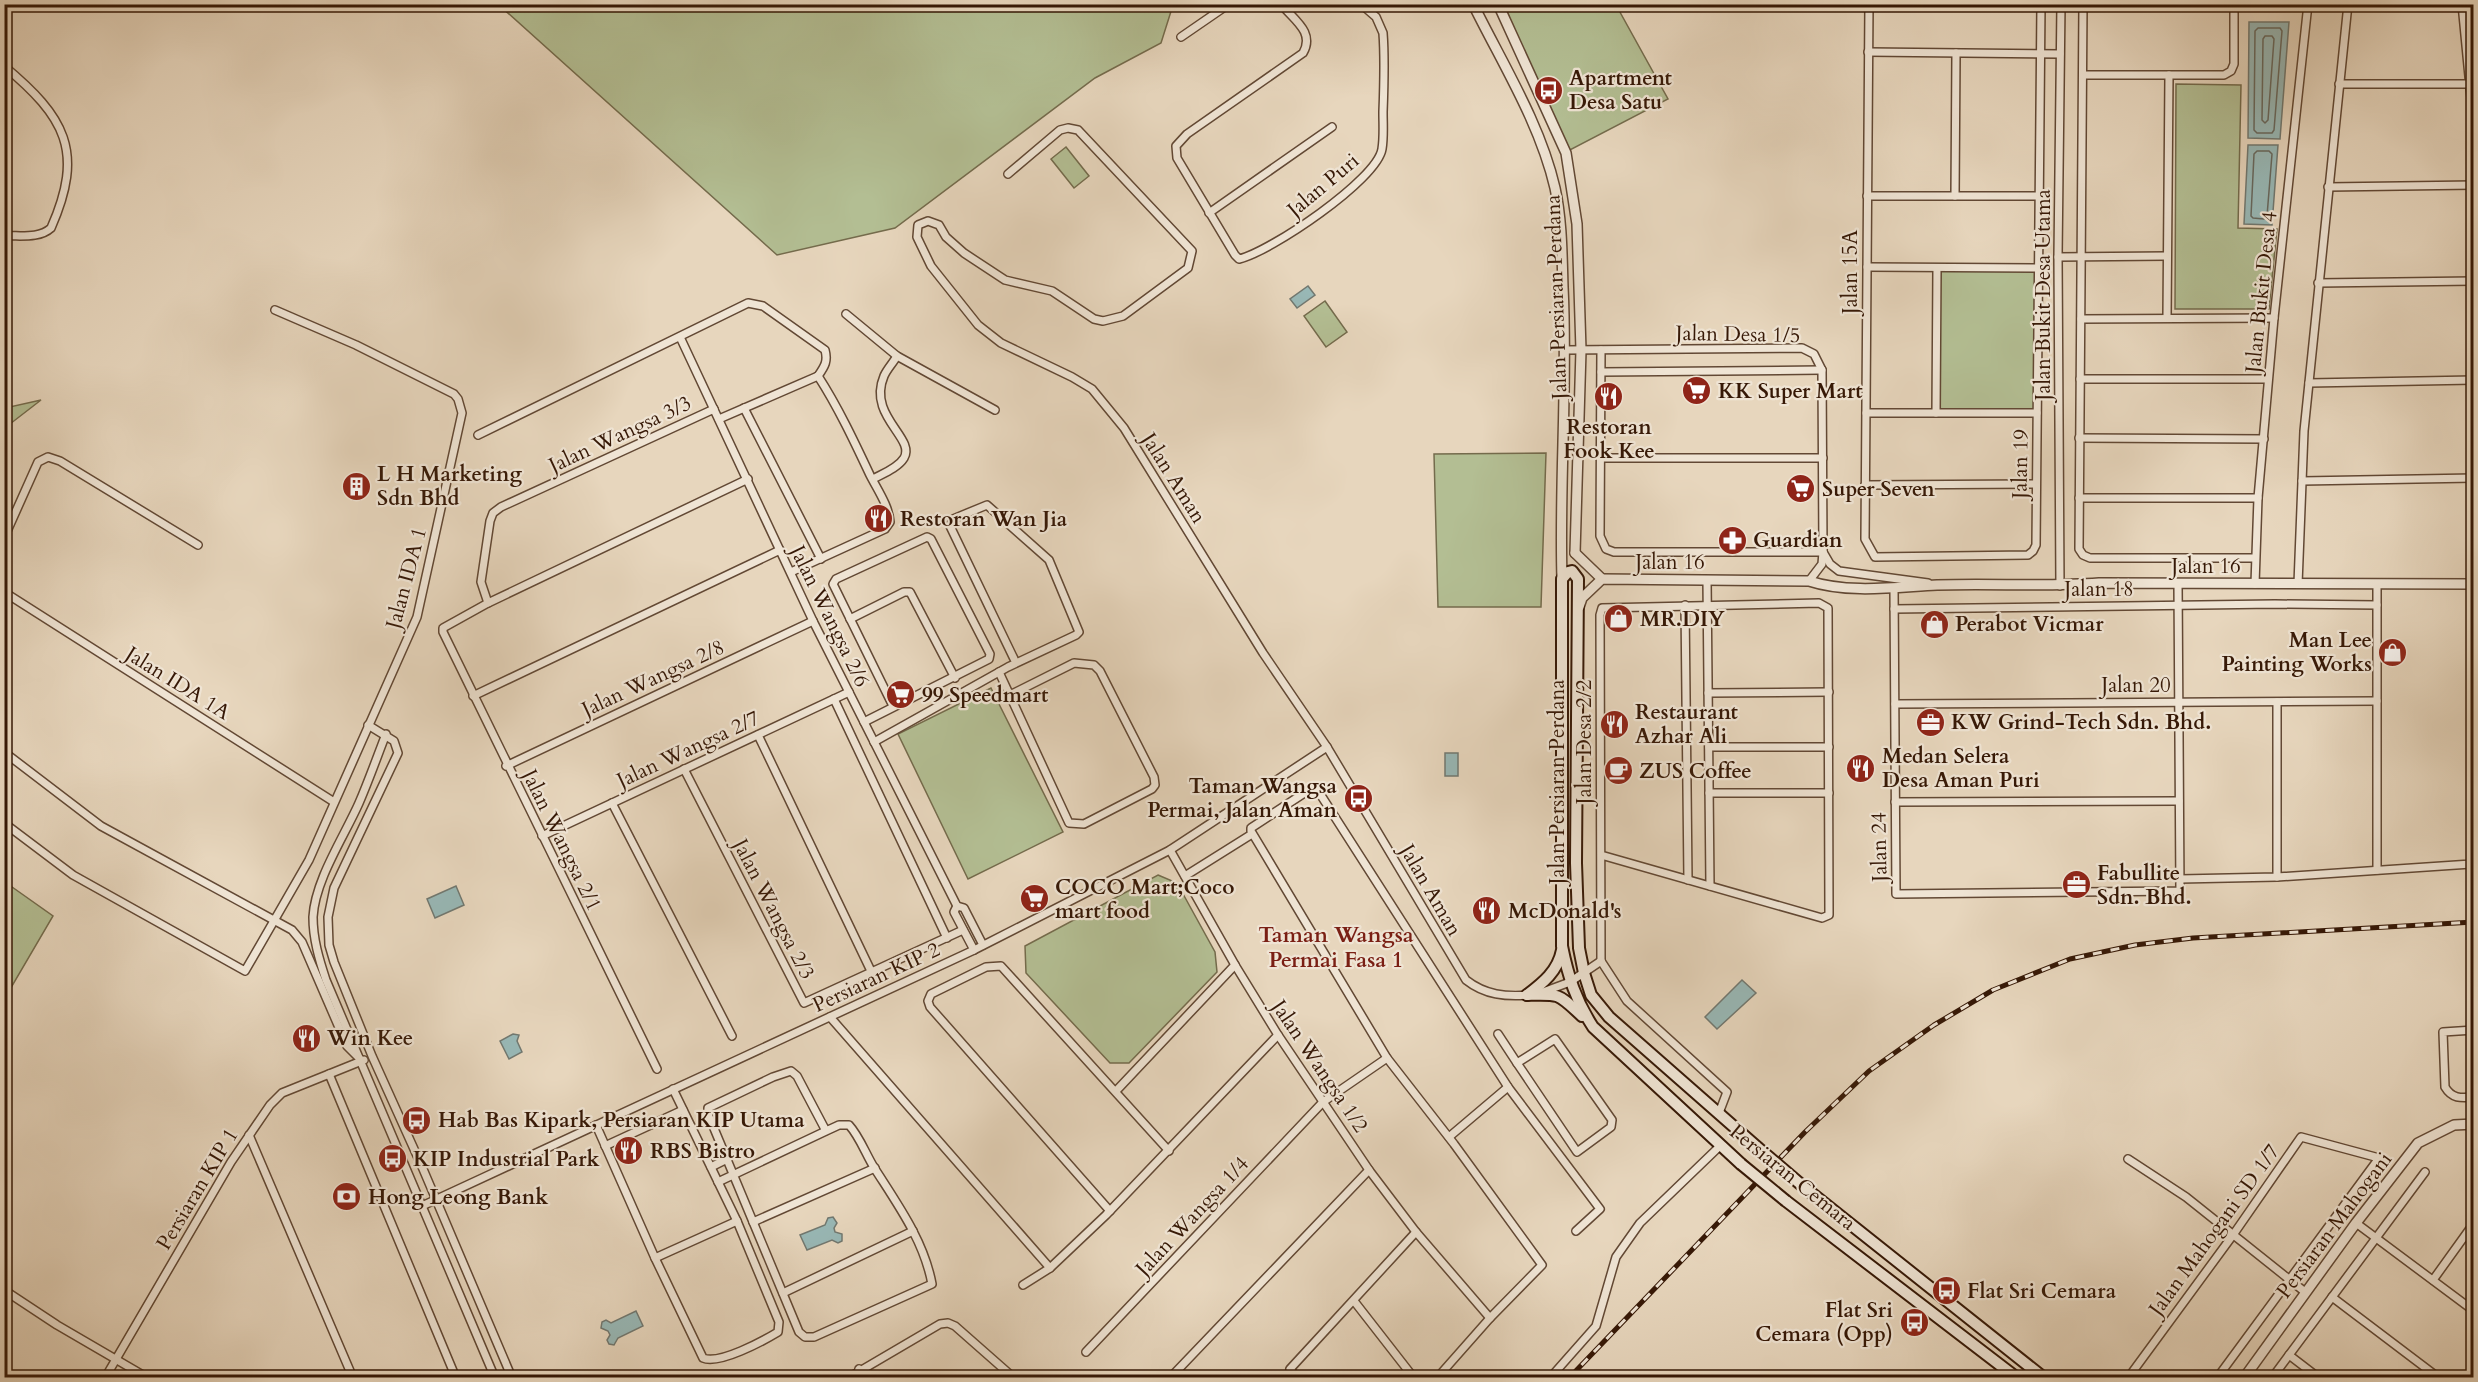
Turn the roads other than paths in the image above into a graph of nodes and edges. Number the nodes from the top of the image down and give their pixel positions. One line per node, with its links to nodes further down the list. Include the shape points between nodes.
1 (1229, 4): 14 (street)
2 (1281, 4): 32 (street, via 1306,32 1308,44 1304,53 1187,134 1176,146 1177,158)
3 (1361, 4): 32 (street, Jalan Puri, via 1376,17 1383,33 1382,150 1371,169 1279,242 1251,256 1239,259 1235,255)
4 (1473, 4): 48 (street, Jalan Persiaran Perdana, via 1532,123 1550,170 1561,225)
5 (1498, 4): 49 (street, Jalan Persiaran Perdana, via 1566,153 1577,224)
6 (1869, 4): 15 (street, Jalan 15A)
7 (2041, 4): 17 (street)
8 (2061, 4): 18 (street, Jalan Bukit Desa Utama)
9 (2083, 4): 20 (street, Jalan Bukit Desa Utama)
10 (2234, 4): 21 (street, via 2231,71 2224,75)
11 (2308, 4): 45 (street, Jalan Bukit Desa 4)
12 (2348, 4): 22 (street)
13 (2463, 4): 23 (street)
14 (1181, 37)
15 (1868, 52): 16 (street); 29 (street, Jalan 15A)
16 (1956, 53): 17 (street); 30 (street)
17 (2041, 53): 18 (street); 31 (street, Jalan 19)
18 (2060, 54): 35 (street, Jalan Bukit Desa Utama)
19 (4, 66): 33 (street, via 45,103 63,134 68,181 51,228 37,235)
20 (2083, 75): 21 (street); 36 (street, Jalan Bukit Desa Utama)
21 (2169, 75): 34 (street)
22 (2339, 84): 23 (street); 28 (street)
23 (2470, 84): 24 (street)
24 (2474, 118)
25 (1332, 127): 32 (street)
26 (1008, 174): 130 (street, Jalan Aman, via 1060,130 1078,130 1192,251 1184,274 1123,316 1103,321 1052,291 1005,280 964,253 934,222 918,225 917,237 931,266 978,325 1001,343 1092,389 1124,428 1263,653)
27 (2474, 185): 28 (street)
28 (2328, 187): 41 (street)
29 (1867, 196): 30 (street); 37 (street, Jalan 15A)
30 (1955, 196): 31 (street)
31 (2040, 196): 39 (street, Jalan 19)
32 (1209, 213)
33 (4, 236)
34 (2168, 256): 36 (street); 44 (street)
35 (2058, 257): 36 (street); 99 (street, Jalan Bukit Desa Utama)
36 (2082, 257): 46 (street, Jalan Bukit Desa Utama)
37 (1867, 267): 38 (street); 62 (street, Jalan 15A)
38 (1936, 268): 39 (street); 63 (street)
39 (2039, 268): 64 (street, Jalan 19)
40 (2474, 282): 41 (street)
41 (2318, 283): 58 (street)
42 (275, 310): 126 (street, Jalan IDA 1, via 454,394 461,406 417,617)
43 (846, 314): 51 (street)
44 (2167, 318): 45 (street); 46 (street)
45 (2274, 318): 56 (street, Jalan Bukit Desa 4)
46 (2081, 319): 55 (street, Jalan Bukit Desa Utama)
47 (680, 337): 54 (street, via 739,307 756,303 825,350 826,365); 60 (street, Jalan Wangsa 2/6); 66 (street)
48 (1566, 350): 49 (street, Jalan Desa 1/5); 84 (street, Jalan Persiaran Perdana)
49 (1581, 350): 50 (street, Jalan Desa 1/5); 85 (street, Jalan Persiaran Perdana)
50 (1601, 350): 52 (street, Jalan Desa 1/5, via 1802,348 1814,354); 53 (street)
51 (897, 356): 61 (street); 73 (street, via 882,382 882,408 907,450 900,463)
52 (1822, 370): 53 (street, Jalan Desa 1/5); 70 (street)
53 (1601, 372): 69 (street)
54 (818, 376): 59 (street); 73 (street)
55 (2080, 379): 56 (street); 67 (street, Jalan Bukit Desa Utama)
56 (2268, 379): 68 (street, Jalan Bukit Desa 4)
57 (2474, 380): 58 (street)
58 (2309, 382): 74 (street)
59 (744, 408): 65 (street); 87 (street)
60 (714, 409): 65 (street, Jalan Wangsa 2/6); 102 (street, Jalan Wangsa 3/3, via 493,513 481,582)
61 (995, 410)
62 (1866, 413): 63 (street); 76 (street, Jalan 15A)
63 (1936, 413): 64 (street)
64 (2037, 413): 75 (street, Jalan 19)
65 (719, 419): 72 (street, Jalan Wangsa 2/6)
66 (478, 435)
67 (2079, 438): 68 (street); 77 (street, Jalan Bukit Desa Utama)
68 (2264, 439): 78 (street, Jalan Bukit Desa 4)
69 (1600, 458): 70 (street); 83 (street, via 1600,536 1606,549)
70 (1823, 458): 83 (street)
71 (2474, 478): 74 (street)
72 (748, 479): 82 (street, Jalan Wangsa 2/6); 102 (street)
73 (873, 479): 87 (street, via 889,513 888,526)
74 (2302, 481): 95 (street)
75 (2036, 484): 76 (street); 80 (street, Jalan 19, via 2036,545 2028,555 1875,557)
76 (1865, 485): 80 (street, Jalan 15A)
77 (2079, 498): 78 (street); 86 (street, Jalan Bukit Desa Utama, via 2079,549 2090,558)
78 (2258, 498): 86 (street, Jalan Bukit Desa 4)
79 (4, 538): 81 (street, via 38,462 48,457)
80 (1865, 539)
81 (198, 544)
82 (780, 550): 88 (street, Jalan Wangsa 2/6); 118 (street)
83 (1823, 552): 92 (street, via 1822,564); 98 (street, Jalan 16, via 1839,571)
84 (1561, 553): 85 (street); 89 (street, Jalan Persiaran Perdana)
85 (1575, 553): 90 (street)
86 (2255, 558): 94 (street, Jalan Bukit Desa 4)
87 (821, 559): 88 (street)
88 (791, 572): 110 (street, Jalan Wangsa 2/6)
89 (1562, 579): 108 (main road, Jalan Persiaran Perdana, via 1572,571 1578,579); 161 (main road, Jalan Persiaran Perdana)
90 (1602, 579): 91 (street, Jalan 16); 108 (street, via 1582,598)
91 (1707, 580): 92 (street, Jalan 16); 104 (street)
92 (1809, 581): 100 (street, Jalan 16, via 1826,586)
93 (2178, 584): 94 (street, Jalan 16); 99 (street, Jalan 16); 105 (street)
94 (2255, 584): 95 (street, Jalan 16)
95 (2298, 584): 96 (street, Jalan 16)
96 (2377, 584): 97 (street, Jalan 16); 106 (street)
97 (2474, 584)
98 (1938, 585): 99 (street, Jalan 16); 100 (street, Jalan 16)
99 (2060, 586)
100 (1894, 588): 107 (street, Jalan 24)
101 (4, 592): 140 (street, Jalan IDA 1A)
102 (488, 603): 118 (street, Jalan Wangsa 2/1, via 445,625 443,632)
103 (1685, 605): 104 (street, Jalan Desa 2/2); 147 (street, Jalan Desa 2/2, via 1602,608); 152 (street)
104 (1707, 605): 115 (street, Jalan Desa 2/2, via 1819,603 1828,608); 116 (street)
105 (2179, 605): 106 (street, Jalan 18); 107 (street, Jalan 18); 121 (street)
106 (2377, 605): 120 (street)
107 (1894, 609): 123 (street, Jalan 24)
108 (1577, 611): 166 (main road, Jalan Persiaran Perdana, via 1576,863 1579,948)
109 (850, 619): 113 (street, via 909,592); 113 (street, via 834,581 929,537 990,656); 124 (street)
110 (813, 621): 114 (street, Jalan Wangsa 2/6); 135 (street, Jalan Wangsa 2/8)
111 (1016, 663): 111 (street, via 950,526 953,519 985,505 991,506 1049,560 1078,628 1076,635); 112 (street)
112 (999, 672): 117 (street); 129 (street)
113 (955, 678): 124 (street)
114 (849, 692): 119 (street, Jalan Wangsa 2/7); 125 (street, Jalan Wangsa 2/6)
115 (1828, 692): 116 (street); 132 (street)
116 (1708, 693): 131 (street)
117 (1010, 695): 117 (street, via 1069,823 1084,824 1155,785 1094,665 1074,663)
118 (473, 696): 135 (street, Jalan Wangsa 2/1)
119 (834, 699): 128 (street, Jalan Wangsa 2/7); 159 (street)
120 (2377, 701): 122 (street, Jalan 20); 148 (street)
121 (2179, 702): 122 (street, Jalan 20); 123 (street, Jalan 20); 139 (street)
122 (2277, 702): 150 (street)
123 (1895, 704): 141 (street, Jalan 24)
124 (893, 706): 125 (street)
125 (864, 722): 129 (street, Jalan Wangsa 2/6)
126 (368, 725): 127 (street); 140 (street, Jalan IDA 1)
127 (386, 734): 157 (street, via 322,882 315,902); 158 (street, via 398,753 334,888)
128 (758, 735): 136 (street, Jalan Wangsa 2/7); 165 (street)
129 (874, 742): 154 (street, Jalan Wangsa 2/6)
130 (1328, 747): 146 (street, Persiaran KIP 2); 168 (street, Jalan Aman, via 1466,980 1490,994)
131 (1709, 747): 132 (street); 137 (street)
132 (1829, 747): 138 (street)
133 (4, 752): 155 (street, via 101,826)
134 (2474, 753): 148 (street, via 2471,864)
135 (506, 766): 145 (street, Jalan Wangsa 2/1)
136 (684, 770): 142 (street, Jalan Wangsa 2/7); 165 (street, Jalan Wangsa 2/3, via 804,1003)
137 (1709, 793): 138 (street); 153 (street)
138 (1829, 793): 153 (street, via 1829,915 1822,918)
139 (2179, 801): 141 (street); 151 (street)
140 (334, 802): 155 (street, Jalan IDA 1, via 309,860)
141 (1895, 802): 151 (street, Jalan 24, via 1896,894 2180,891)
142 (612, 803): 145 (street, Jalan Wangsa 2/7); 174 (street)
143 (4, 823): 155 (street, Jalan IDA 1, via 73,874 245,970)
144 (1251, 831): 149 (street); 176 (street); 181 (street, via 1316,786)
145 (542, 836): 179 (street, Jalan Wangsa 2/1)
146 (1170, 850): 149 (street, Jalan Wangsa 1/2); 160 (street, Persiaran KIP 2)
147 (1601, 855): 152 (street); 163 (street, Jalan Desa 2/2)
148 (2377, 870): 150 (street)
149 (1185, 876): 164 (street, Jalan Wangsa 1/2)
150 (2277, 877): 151 (street)
151 (2180, 879)
152 (1688, 880): 153 (street)
153 (1710, 886)
154 (957, 906): 156 (street, Jalan Wangsa 2/6, via 954,912); 160 (street, Jalan Wangsa 2/6, via 964,908)
155 (273, 919): 177 (street, via 292,930 302,942 347,1046)
156 (963, 930): 159 (street, Jalan Wangsa 2/3); 162 (street, Jalan Wangsa 2/6)
157 (314, 933): 158 (street); 177 (street, via 326,980)
158 (328, 933): 175 (street, via 334,962)
159 (947, 938): 165 (street, Jalan Wangsa 2/3)
160 (983, 945): 162 (street, Persiaran KIP 2)
161 (1562, 946): 167 (main road, Jalan Persiaran Perdana); 168 (main road, via 1557,966)
162 (974, 950): 169 (street, Persiaran KIP 2)
163 (1601, 961): 166 (street); 187 (street, via 1627,1001 1727,1092)
164 (1235, 965): 173 (street, Jalan Wangsa 1/2); 183 (street)
165 (871, 971)
166 (1584, 973): 167 (street, Jalan Aman); 187 (main road, Persiaran Cemara, via 1591,995 1609,1017)
167 (1570, 982): 168 (street, Jalan Aman); 170 (main road, Persiaran Cemara)
168 (1527, 995): 170 (main road, via 1564,998)
169 (830, 1017): 182 (street, Persiaran KIP 2); 219 (street)
170 (1593, 1027): 193 (main road, Persiaran Cemara)
171 (2474, 1030): 184 (street, via 2443,1032 2445,1087 2458,1098)
172 (1498, 1034): 178 (street)
173 (1278, 1035): 185 (street, Jalan Wangsa 1/2); 195 (street)
174 (732, 1036)
175 (372, 1056): 177 (street, Persiaran KIP 1); 206 (street)
176 (1386, 1058): 185 (street, Jalan Wangsa 1/4); 192 (street)
177 (362, 1060): 180 (street, Persiaran KIP 1); 207 (street)
178 (1517, 1063): 196 (street); 196 (street, via 1555,1039 1612,1120 1611,1127)
179 (657, 1069)
180 (329, 1074): 191 (street, Persiaran KIP 1, via 282,1093); 237 (street)
181 (1508, 1087): 192 (street); 199 (street)
182 (673, 1089): 186 (street); 189 (street, Persiaran KIP 2)
183 (1116, 1091): 195 (street); 208 (street, via 1005,969 997,965 986,967 931,994 930,1007)
184 (2474, 1097)
185 (1323, 1102): 202 (street, Jalan Wangsa 1/2); 230 (street, Jalan Wangsa 1/4)
186 (683, 1110): 194 (street); 200 (street)
187 (1719, 1113): 249 (main road, Persiaran Cemara, bridge, via 1805,1188)
188 (2474, 1124): 211 (street, Persiaran Mahogani, via 2454,1125 2418,1143)
189 (596, 1125): 194 (street); 206 (street, Persiaran KIP 2)
190 (826, 1131): 197 (street, via 795,1072 788,1071 710,1105 708,1114); 201 (street, via 849,1125); 204 (street)
191 (249, 1135): 232 (street, Persiaran KIP 1); 236 (street)
192 (1449, 1137): 229 (street, via 1542,1265)
193 (1721, 1145): 247 (street, via 1640,1223 1616,1257 1596,1326); 248 (main road, Persiaran Cemara, bridge, via 1786,1201)
194 (605, 1146): 218 (street)
195 (1169, 1151): 208 (street)
196 (1577, 1152): 199 (street)
197 (727, 1159): 200 (street); 204 (street)
198 (2128, 1159): 216 (street, via 2186,1197)
199 (1564, 1162): 214 (street, via 1600,1209)
200 (711, 1167): 205 (street)
201 (875, 1168): 210 (street); 213 (street)
202 (1369, 1170): 215 (street, Jalan Wangsa 1/2); 243 (street)
203 (2425, 1172): 217 (street)
204 (734, 1174): 205 (street); 210 (street)
205 (718, 1182): 209 (street)
206 (437, 1199): 207 (street, Persiaran KIP 2); 239 (street)
207 (422, 1206): 238 (street)
208 (1110, 1211): 219 (street)
209 (737, 1221): 218 (street); 218 (street, via 779,1323 778,1332 766,1339 717,1360 704,1358)
210 (753, 1222): 225 (street)
211 (2356, 1223): 217 (street); 224 (street, Persiaran Mahogani)
212 (2474, 1223): 221 (street)
213 (914, 1231): 225 (street); 225 (street, via 932,1284 814,1337 799,1332)
214 (1576, 1231)
215 (1416, 1232): 227 (street); 229 (street, Jalan Wangsa 1/2)
216 (2233, 1235): 220 (street); 220 (street, Jalan Mahogani SD 1/7, via 2301,1137 2379,1158); 250 (street, Jalan Mahogani SD 1/7)
217 (2376, 1238): 221 (street); 226 (street)
218 (655, 1258)
219 (1050, 1268): 222 (street)
220 (2289, 1279): 224 (street); 251 (street)
221 (2433, 1281): 228 (street)
222 (1023, 1285)
223 (4, 1290): 232 (street)
224 (2305, 1292): 252 (street, Persiaran Mahogani)
225 (783, 1293)
226 (2332, 1297): 231 (street); 255 (street)
227 (1354, 1300): 244 (street, via 1290,1369); 245 (street)
228 (2474, 1311)
229 (1490, 1318): 246 (street)
230 (1086, 1352)
231 (2289, 1355): 253 (street); 254 (street)
232 (116, 1359): 234 (street, Persiaran KIP 1); 235 (street)
233 (859, 1369): 240 (street); 241 (street); 242 (street, via 948,1323)
234 (105, 1377)
235 (148, 1377)
236 (353, 1377)
237 (456, 1377)
238 (495, 1377)
239 (512, 1377)
240 (848, 1377)
241 (867, 1377)
242 (1014, 1377)
243 (1170, 1377)
244 (1297, 1377)
245 (1414, 1377)
246 (1437, 1377)
247 (1550, 1377)
248 (2017, 1377)
249 (2044, 1377)
250 (2128, 1377)
251 (2217, 1377)
252 (2244, 1377)
253 (2272, 1377)
254 (2319, 1377)
255 (2439, 1377)

